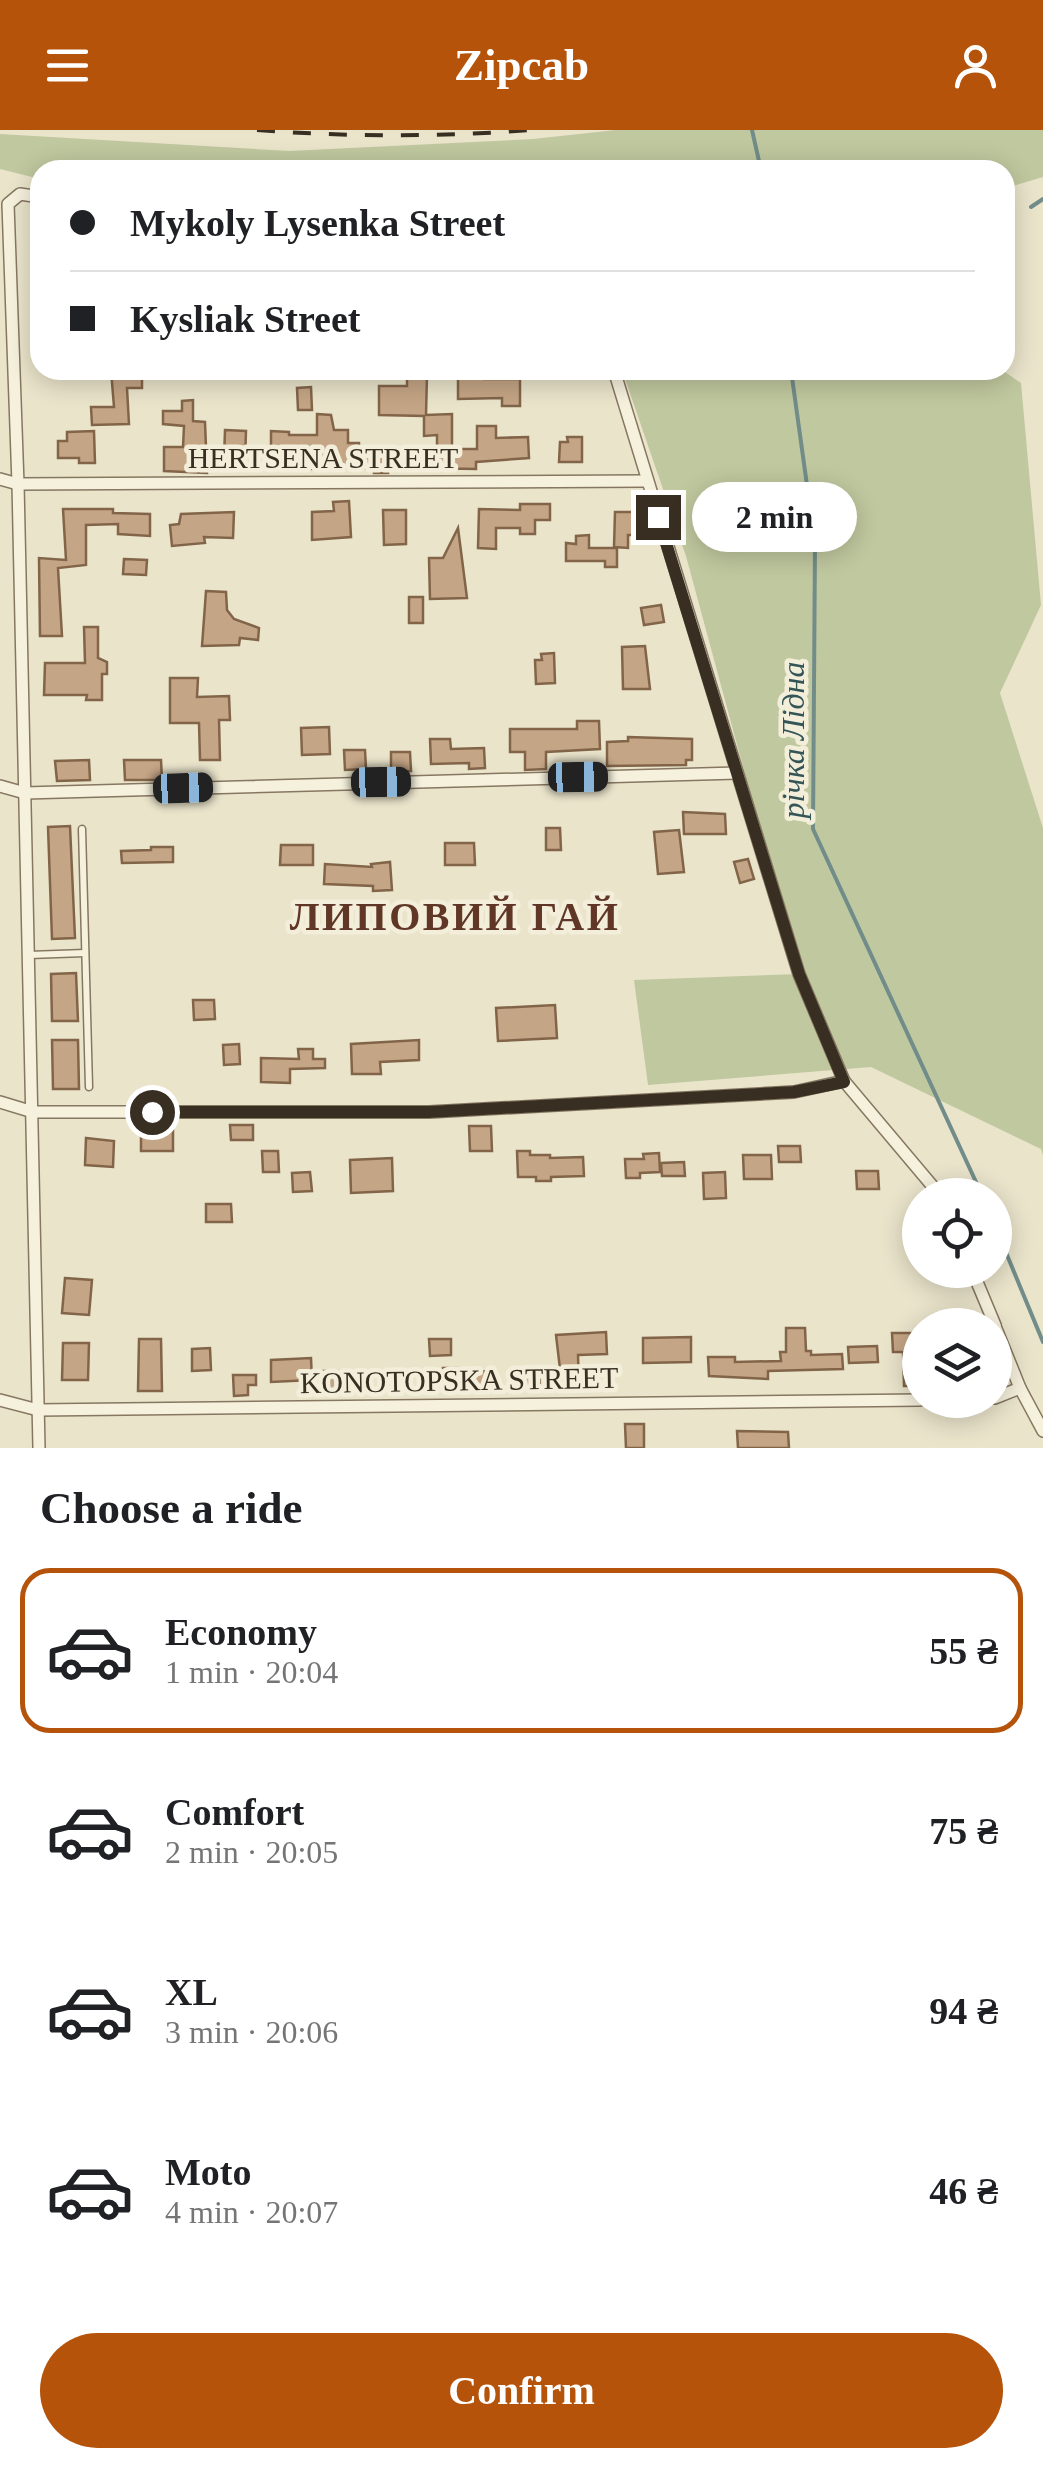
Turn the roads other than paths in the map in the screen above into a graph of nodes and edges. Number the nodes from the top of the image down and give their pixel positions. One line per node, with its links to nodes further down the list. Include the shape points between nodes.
1 (30, 196): 2 (street)
2 (4, 203): 6 (street)
3 (617, 380): 5 (street)
4 (0, 479): 6 (street, HERTSENA STREET)
5 (647, 481): 6 (street, HERTSENA STREET); 7 (street)
6 (18, 484): 9 (street)
7 (737, 772): 9 (street); 13 (street, via 799,974)
8 (0, 786): 9 (street)
9 (25, 793): 12 (street)
10 (82, 829): 11 (lane)
11 (85, 953): 12 (lane); 14 (lane)
12 (29, 955): 16 (street)
13 (844, 1082): 16 (street, via 794,1092 429,1112); 17 (street)
14 (89, 1087)
15 (0, 1102): 16 (street)
16 (34, 1112): 23 (street)
17 (926, 1178)
18 (1012, 1368): 19 (street)
19 (1020, 1388): 20 (street); 24 (street)
20 (1012, 1391)
21 (0, 1400): 23 (street, KONOTOPSKA STREET)
22 (902, 1400): 23 (street, KONOTOPSKA STREET)
23 (38, 1410): 25 (street)
24 (1043, 1431)
25 (39, 1448)

